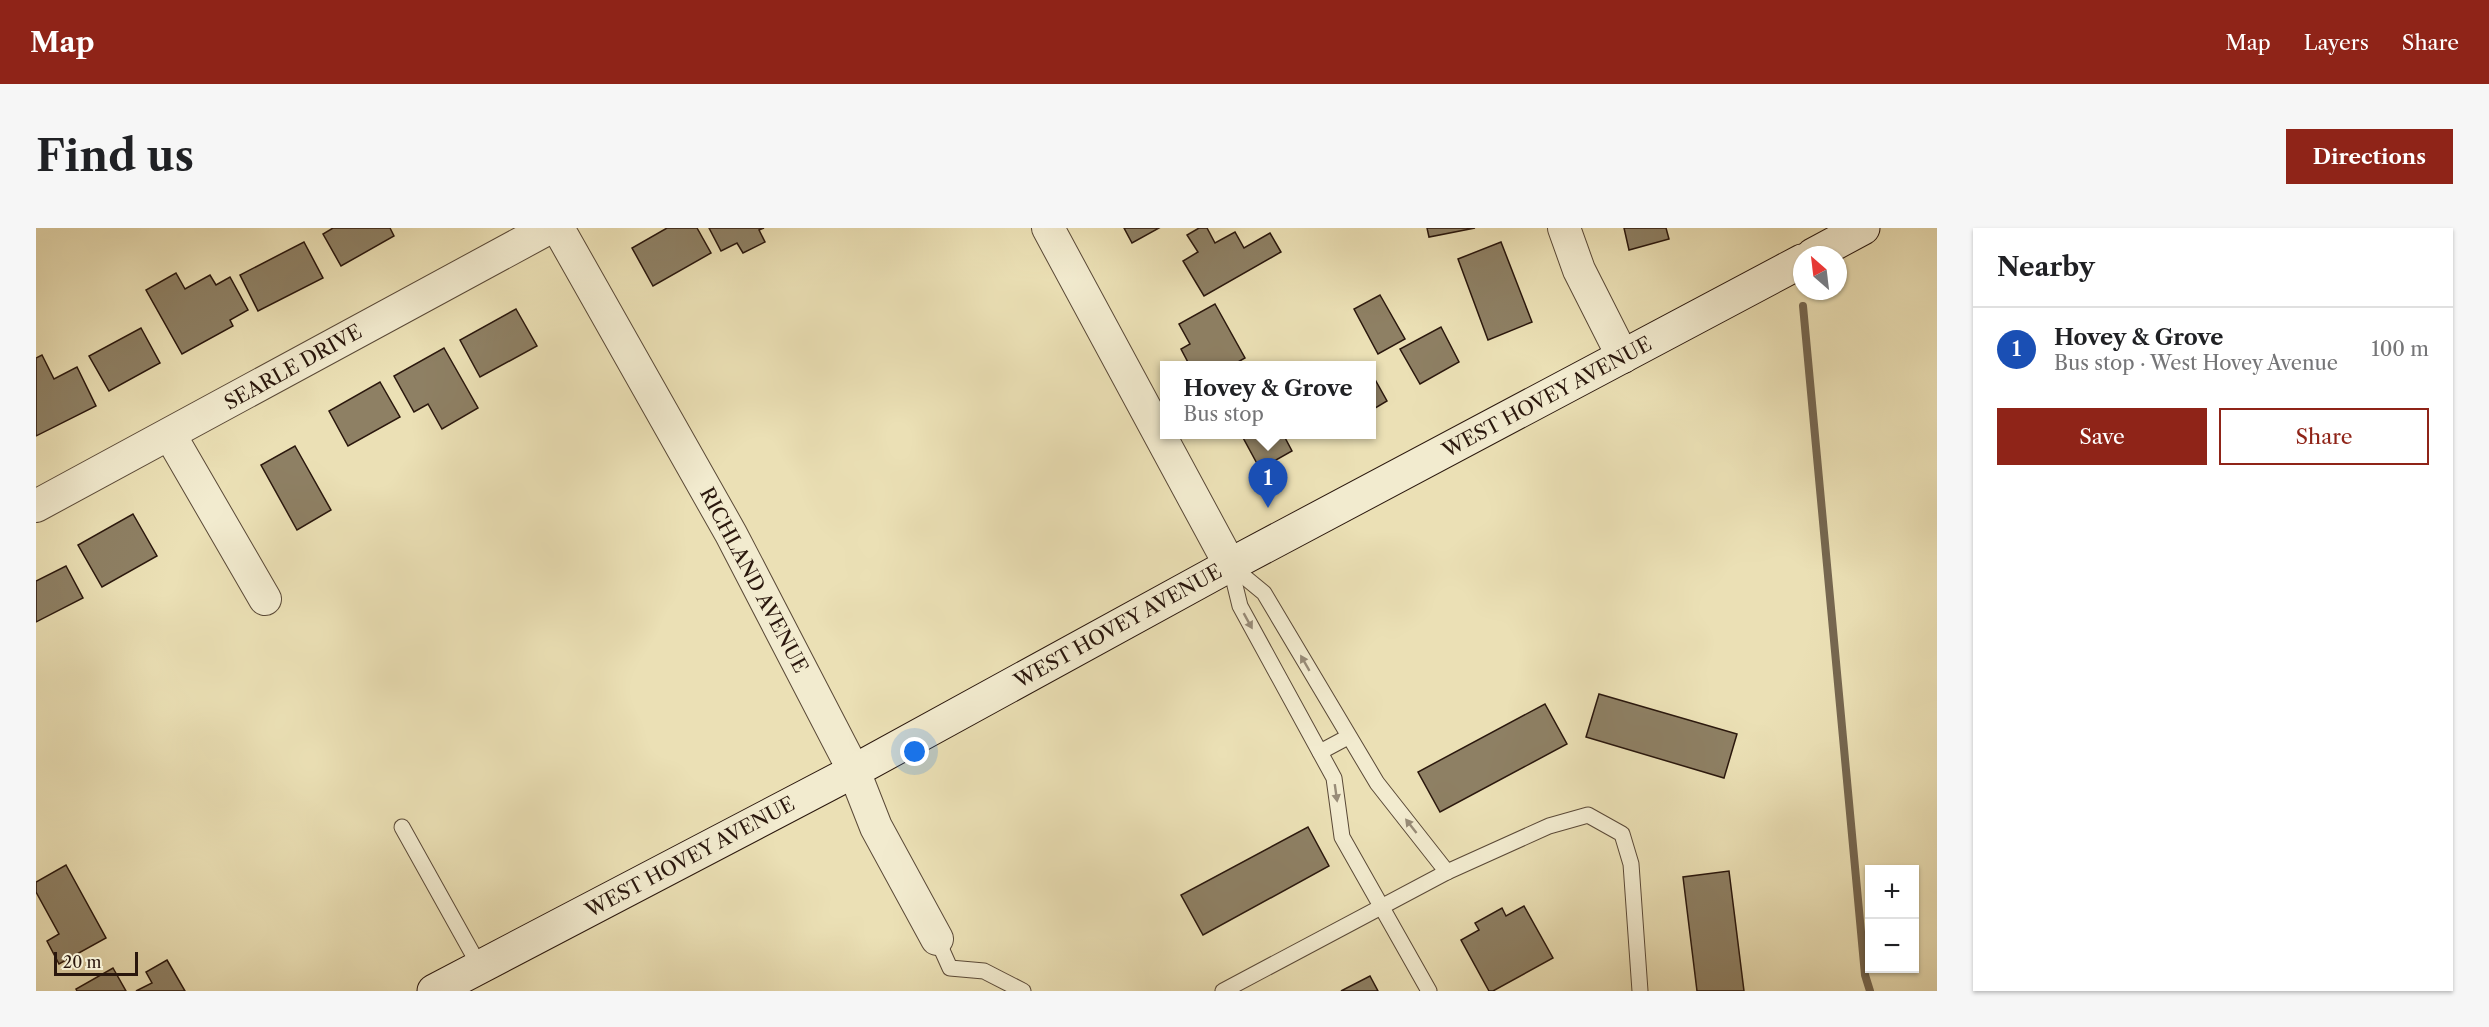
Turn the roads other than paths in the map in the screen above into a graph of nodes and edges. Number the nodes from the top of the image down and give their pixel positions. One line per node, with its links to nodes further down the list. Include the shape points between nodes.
1 (549, 228): 9 (street, SEARLE DRIVE)
2 (558, 228): 17 (street, RICHLAND AVENUE, via 731,534)
3 (1048, 228): 10 (street)
4 (1564, 228): 8 (street, via 1579,270)
5 (1863, 228): 6 (main road)
6 (1830, 246)
7 (1793, 266): 8 (main road, WEST HOVEY AVENUE)
8 (1623, 357): 13 (main road, WEST HOVEY AVENUE)
9 (170, 435): 12 (street, SEARLE DRIVE); 14 (street)
10 (1160, 435)
11 (1162, 439): 13 (street)
12 (36, 506)
13 (1230, 565): 15 (lane, one-way to 13, via 1264,592); 16 (lane, one-way to 16, via 1240,606); 17 (main road, WEST HOVEY AVENUE)
14 (265, 599)
15 (1348, 737): 16 (lane); 19 (lane, one-way to 15, via 1377,783)
16 (1320, 752): 20 (lane, one-way to 20, via 1334,778 1342,837)
17 (854, 771): 21 (street, RICHLAND AVENUE, via 876,827); 22 (main road, WEST HOVEY AVENUE)
18 (402, 827): 22 (lane)
19 (1447, 872): 20 (lane); 27 (lane, via 1549,826 1588,815 1622,834 1631,864)
20 (1381, 909): 25 (lane); 26 (lane)
21 (937, 939): 24 (lane, via 950,968 984,971)
22 (480, 967): 23 (main road, WEST HOVEY AVENUE)
23 (434, 991)
24 (1023, 991)
25 (1223, 991)
26 (1429, 991)
27 (1640, 991)

